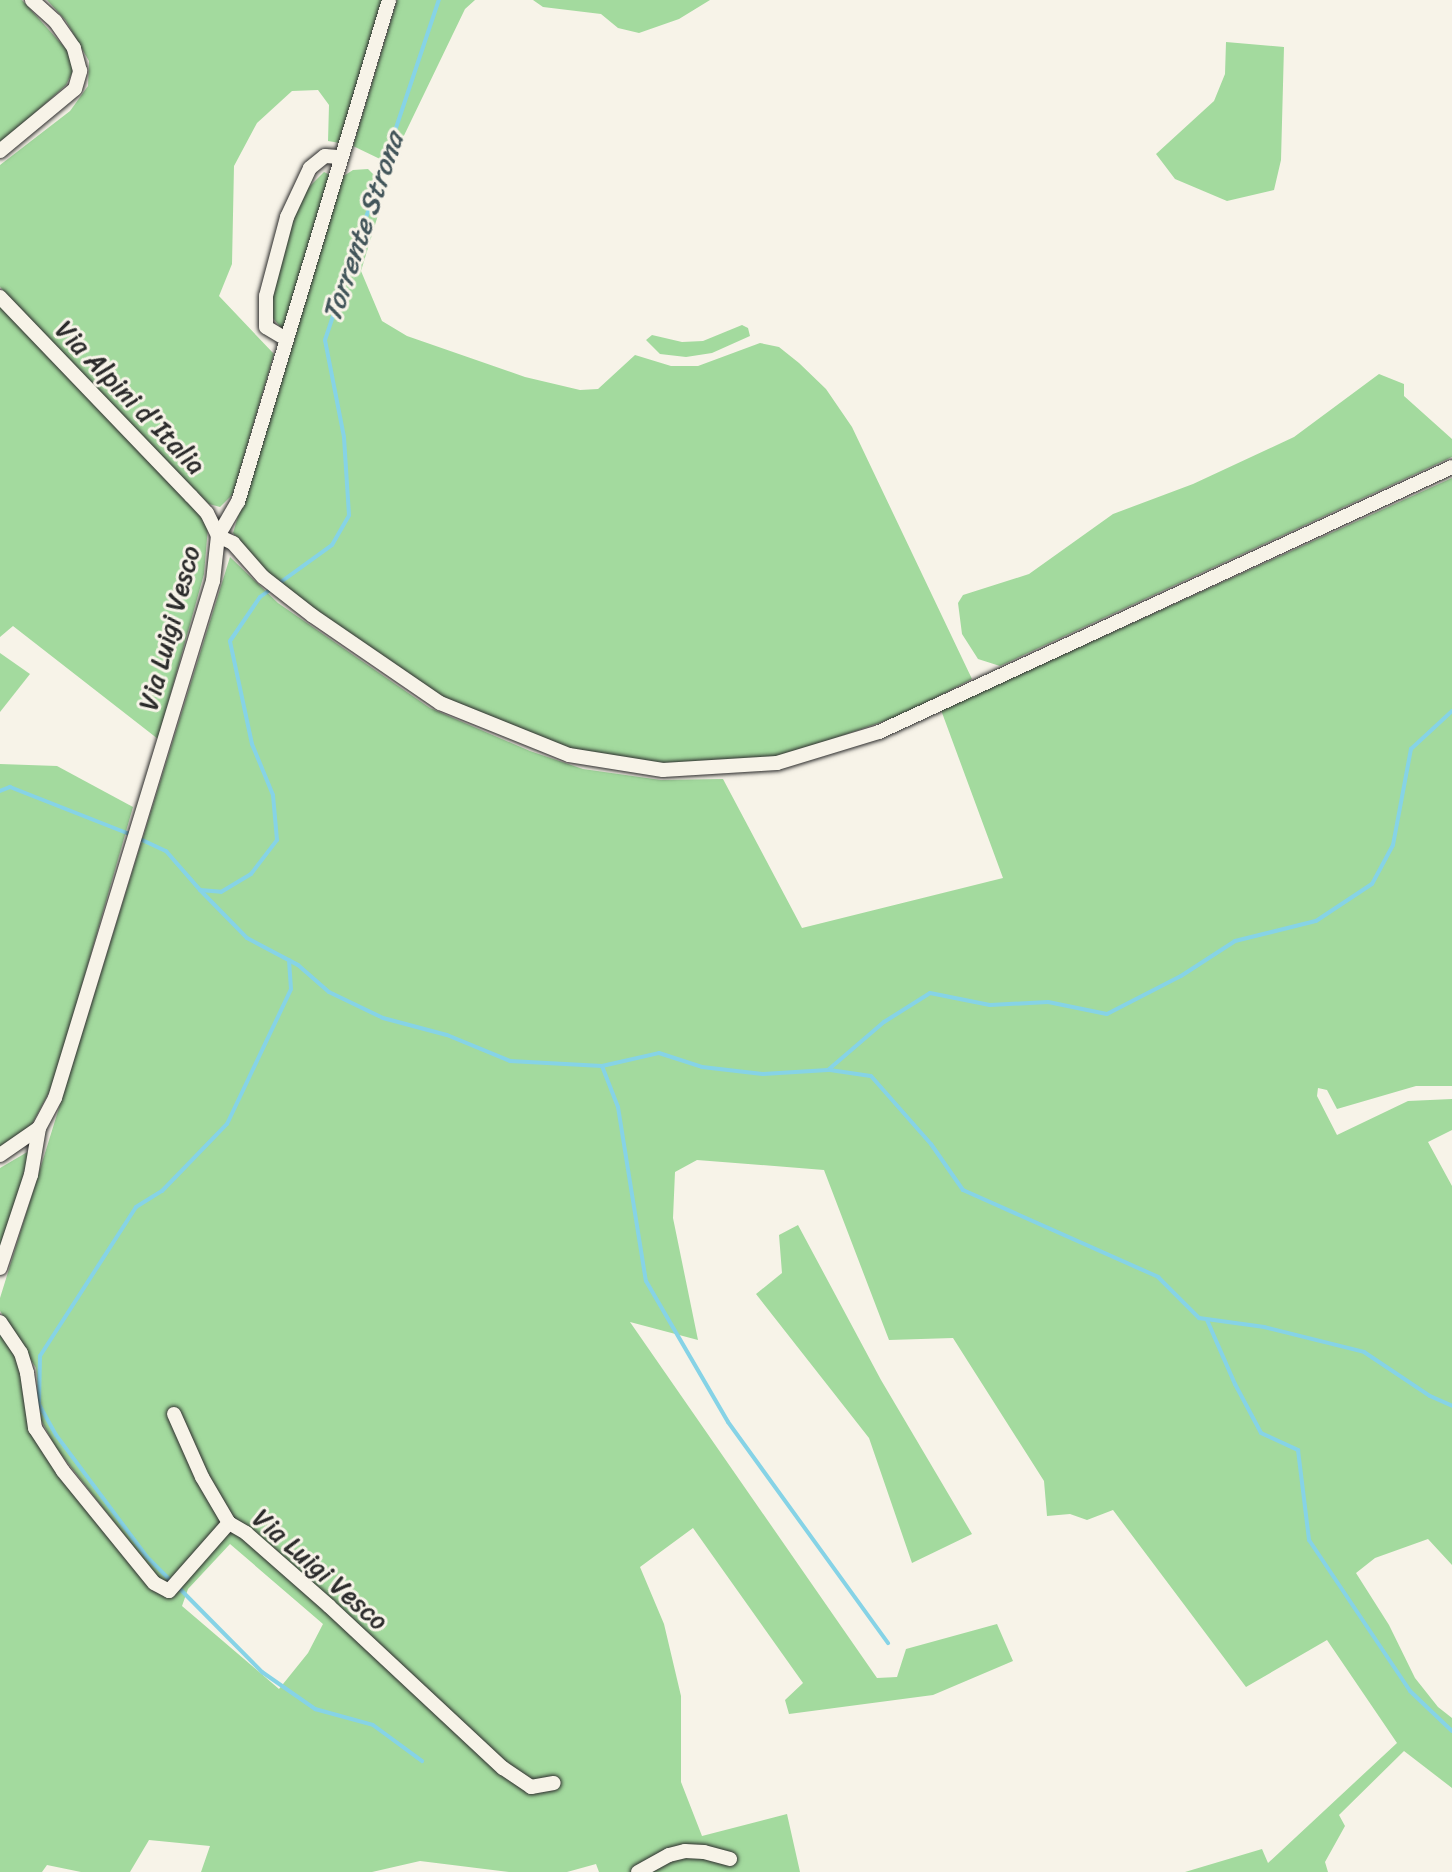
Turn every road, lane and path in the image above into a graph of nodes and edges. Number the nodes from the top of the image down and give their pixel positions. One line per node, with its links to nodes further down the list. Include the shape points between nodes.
1 (32, 0): 3 (street, via 74,48 80,71 75,89)
2 (389, 0): 4 (street, Via Luigi Vesco)
3 (0, 151)
4 (341, 157): 6 (street, Via Luigi Vesco); 6 (street, via 325,156 310,168 287,217 266,296 266,327)
5 (0, 297): 8 (street, Via Alpini d'Italia, via 207,513)
6 (286, 339): 8 (street, Via Luigi Vesco, via 238,502)
7 (1452, 467): 8 (street, Via Alpini d'Italia, via 879,732 777,763 663,770 569,755 440,703 289,599 233,543)
8 (218, 536): 9 (street, Via Luigi Vesco, via 213,581 55,1098)
9 (39, 1128): 10 (street); 11 (street, Via Luigi Vesco, via 31,1175)
10 (0, 1155)
11 (0, 1268)
12 (0, 1322): 14 (street, Via Luigi Vesco, via 21,1353 35,1428 154,1583 169,1591)
13 (174, 1414): 14 (street)
14 (229, 1523): 15 (street, Via Luigi Vesco, via 329,1606 503,1768 531,1787)
15 (554, 1783)
16 (730, 1859): 17 (street, via 685,1851)
17 (638, 1872)

